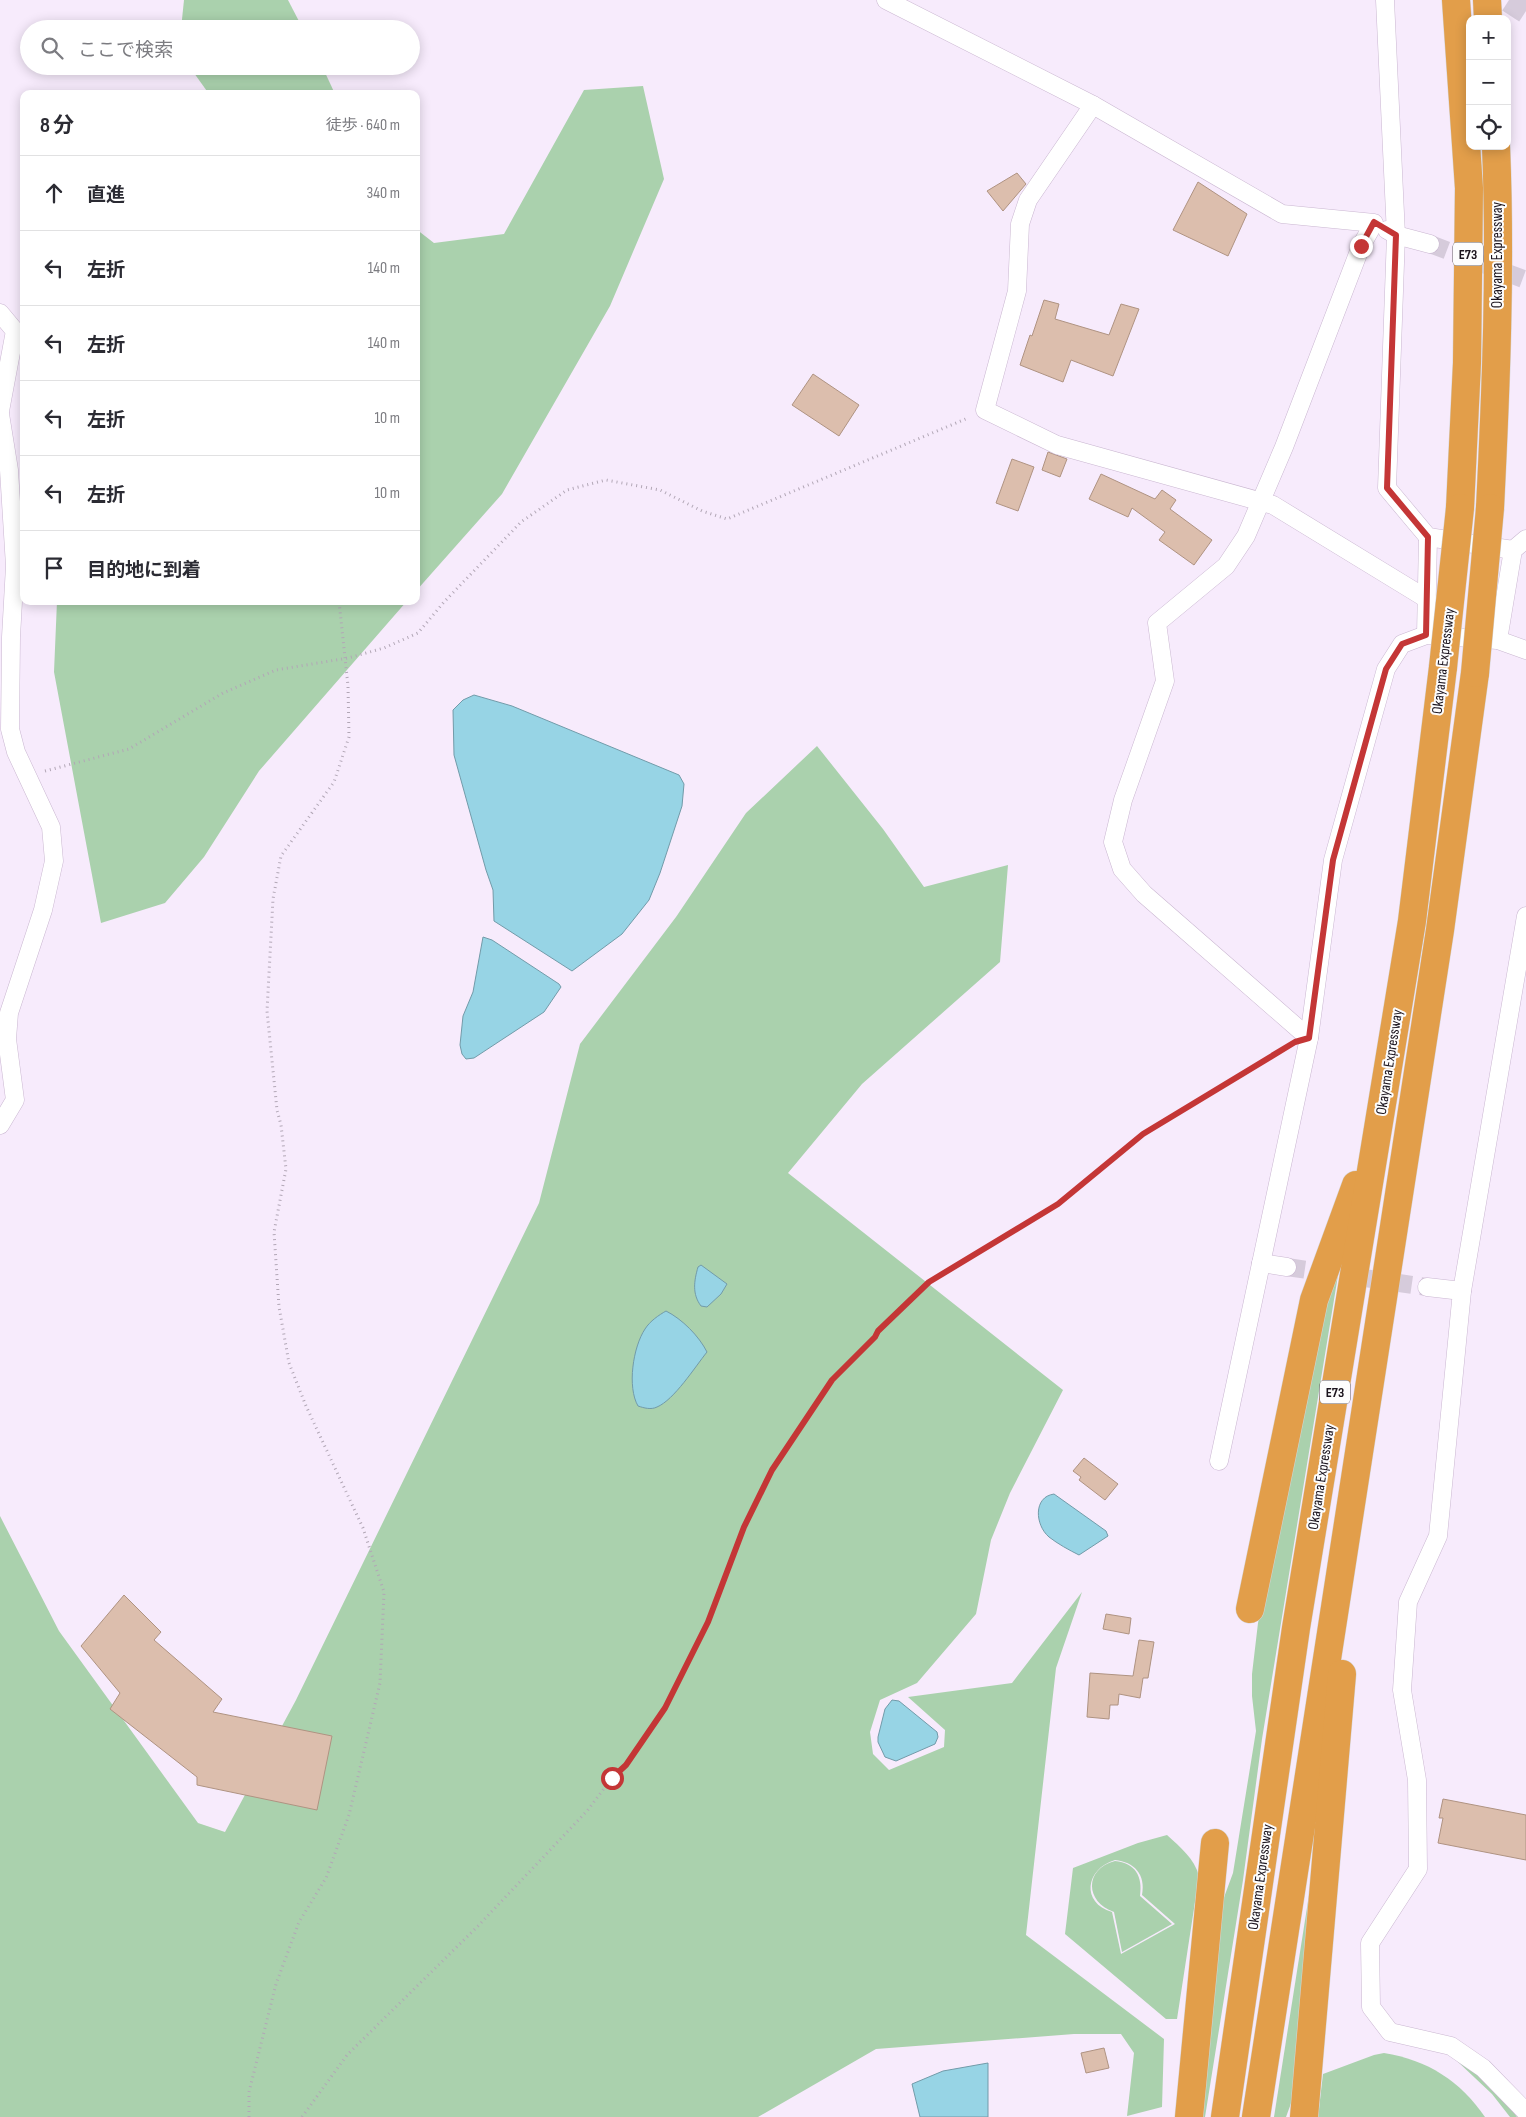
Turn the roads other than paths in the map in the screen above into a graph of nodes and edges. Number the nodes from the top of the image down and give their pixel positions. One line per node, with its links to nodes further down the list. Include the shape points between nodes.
1 (886, 0): 6 (street)
2 (1385, 0): 9 (street)
3 (1456, 0): 23 (highway, Okayama Expressway / E73, bridge, via 1469,188 1467,363 1460,508 1412,921)
4 (1487, 0): 5 (highway)
5 (1488, 15)
6 (1093, 105): 8 (street, via 1282,214); 13 (street, via 1028,200 1020,224 1018,290 985,410 1057,445)
7 (1496, 150): 28 (highway, Okayama Expressway / E73, bridge, via 1497,363 1490,508 1475,673 1440,930)
8 (1374, 222): 9 (street); 13 (street, via 1361,246)
9 (1396, 235): 10 (street); 14 (street, via 1387,488)
10 (1430, 244)
11 (0, 313): 12 (street, via 15,331)
12 (0, 413): 22 (street, via 9,470 15,566 10,729 16,752 51,827 54,861 43,910 9,1013 7,1039 15,1100)
13 (1260, 501): 16 (street, via 1273,505); 21 (street, via 1246,536 1226,566 1157,623 1165,681 1123,800 1112,842 1122,869 1144,894)
14 (1428, 537): 15 (street); 16 (street)
15 (1519, 545): 18 (street)
16 (1427, 599): 17 (street)
17 (1426, 635): 18 (street); 21 (street, via 1402,644 1386,669 1333,860)
18 (1498, 640): 19 (street)
19 (1526, 650)
20 (1526, 916): 27 (street)
21 (1309, 1038): 24 (street)
22 (0, 1125)
23 (1379, 1125): 30 (highway, via 1314,1300); 34 (highway, Okayama Expressway / E73, via 1296,1628)
24 (1261, 1263): 25 (street); 29 (street)
25 (1287, 1267)
26 (1426, 1287): 27 (street)
27 (1462, 1291): 32 (street, via 1438,1536 1408,1602 1402,1690 1417,1780 1418,1869 1370,1943 1371,2008 1390,2032 1451,2046 1483,2068)
28 (1370, 1376): 35 (highway, Okayama Expressway / E73); 36 (highway)
29 (1219, 1462)
30 (1250, 1609)
31 (1215, 1843): 33 (highway)
32 (1526, 2112)
33 (1189, 2117)
34 (1225, 2117)
35 (1256, 2117)
36 (1304, 2117)

